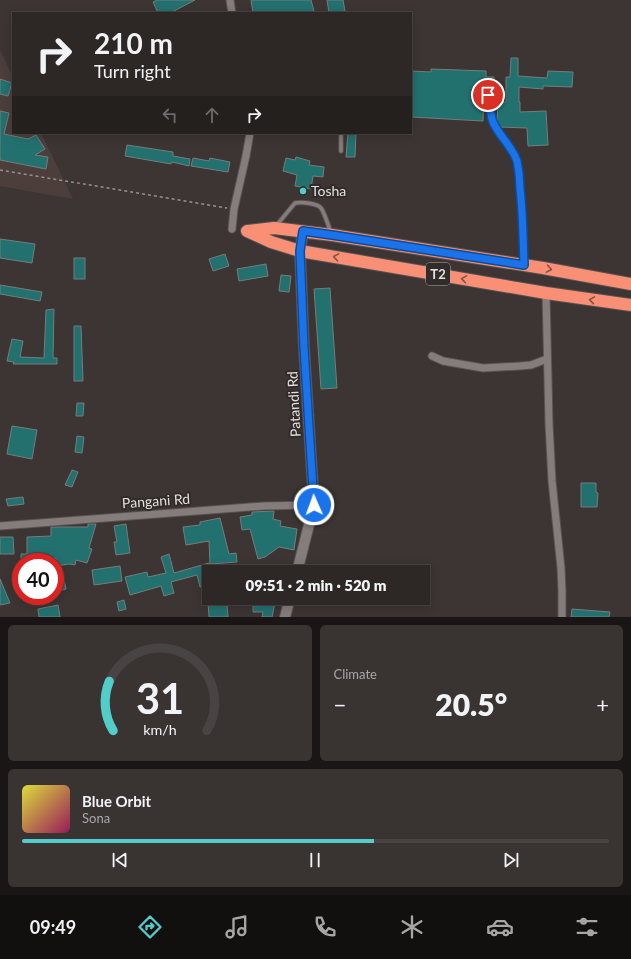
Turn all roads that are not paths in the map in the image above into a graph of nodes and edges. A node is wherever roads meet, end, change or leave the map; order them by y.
1 (230, 0) edge
2 (232, 12) edge
3 (488, 95) dead end
4 (250, 134) edge
5 (341, 134) edge
6 (341, 151) dead end
7 (274, 228) junction
8 (232, 229) dead end
9 (303, 231) junction
10 (332, 235) junction
11 (300, 251) junction
12 (524, 265) junction
13 (631, 284) edge
14 (546, 293) junction
15 (631, 305) edge
16 (432, 356) dead end
17 (548, 359) junction
18 (314, 505) junction
19 (0, 526) edge
20 (299, 565) edge
21 (288, 605) edge
22 (285, 617) edge
23 (562, 617) edge

1 - 2 street
3 - 12 lane
4 - 8 street
5 - 6 lane
7 - 9 highway, T2
7 - 10 lane
7 - 11 highway, T2
9 - 10 highway, T2
9 - 11 street, Patandi Rd
10 - 12 highway, T2
14 -> 11 highway, T2
11 - 18 street, Patandi Rd
12 -> 13 highway, T2
15 -> 14 highway, T2
14 - 17 street
16 - 17 street
17 - 23 street
18 - 19 street, Pangani Rd
18 - 20 street, Patandi Rd
21 - 22 street

